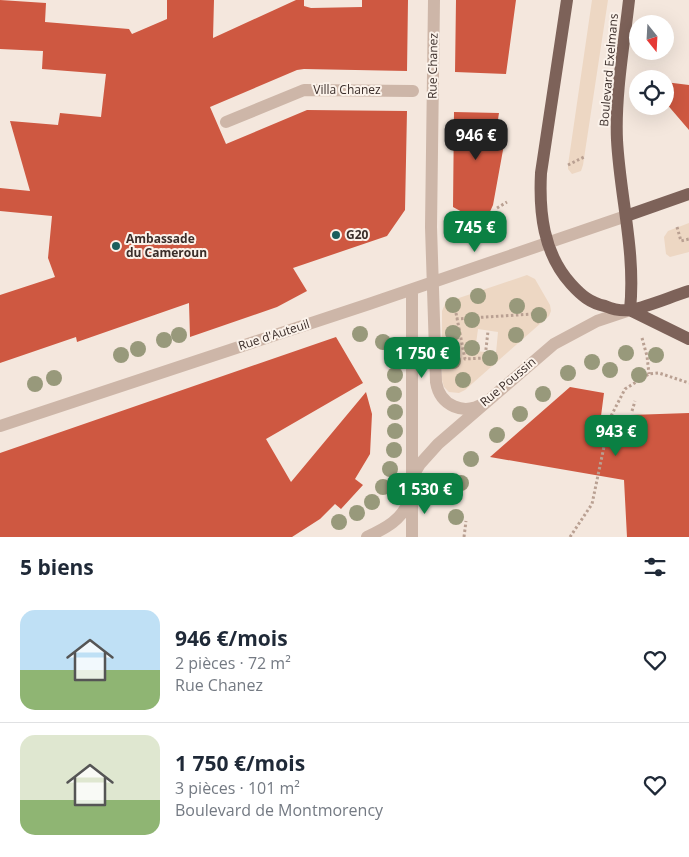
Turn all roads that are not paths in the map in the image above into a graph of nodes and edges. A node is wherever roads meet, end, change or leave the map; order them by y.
1 (434, 0) edge
2 (567, 0) edge
3 (629, 0) edge
4 (413, 91) dead end
5 (226, 122) dead end
6 (689, 194) edge
7 (626, 216) junction
8 (548, 243) junction
9 (434, 282) junction
10 (412, 290) junction
11 (689, 291) edge
12 (630, 310) junction
13 (689, 339) edge
14 (484, 403) junction
15 (0, 426) edge
16 (412, 490) junction
17 (367, 537) edge
18 (412, 537) edge

1 - 9 street, Rue Chanez
2 - 8 main road
3 - 7 main road, Boulevard Exelmans
4 - 5 street, Villa Chanez
6 - 7 main road
7 - 8 street, Rue d'Auteuil
7 - 12 main road, Boulevard Exelmans
8 - 9 street, Rue d'Auteuil
8 - 12 main road
9 - 10 street, Rue d'Auteuil
9 - 14 street, Rue Chanez
10 - 15 street, Rue d'Auteuil
10 - 16 street
11 - 12 main road
12 - 13 main road
12 - 14 street, Rue Poussin
14 - 16 street, Rue Poussin
16 - 17 street, Rue Poussin
16 - 18 street

